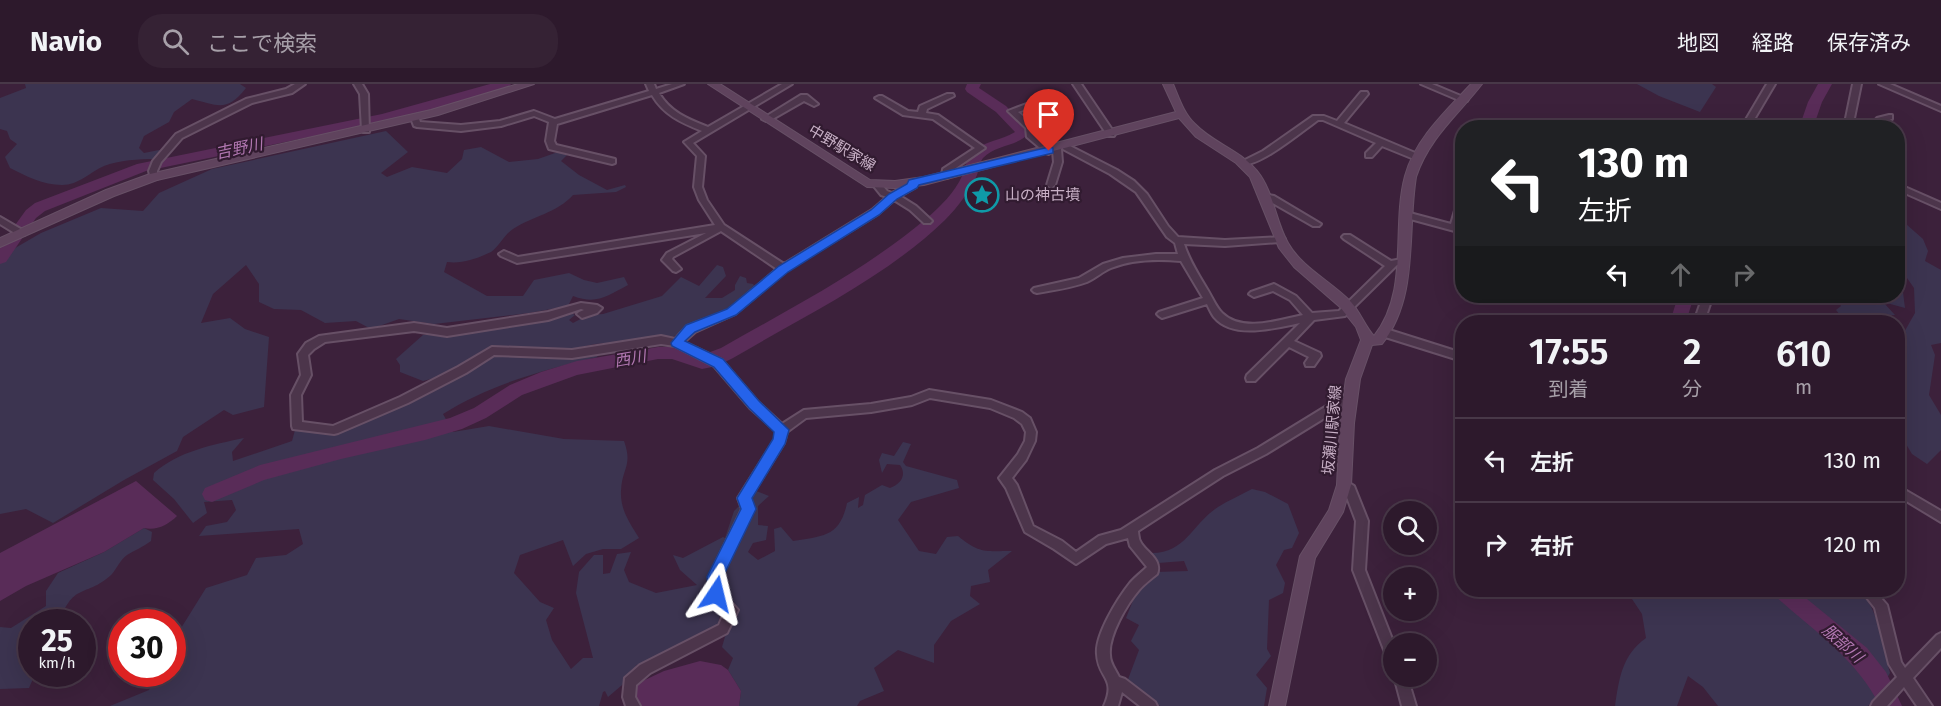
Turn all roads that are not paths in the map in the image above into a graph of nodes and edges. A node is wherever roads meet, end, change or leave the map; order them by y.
1 (358, 84) edge
2 (529, 84) edge
3 (680, 84) edge
4 (713, 84) edge
5 (788, 84) edge
6 (1077, 84) edge
7 (1168, 84) edge
8 (1425, 84) edge
9 (1477, 84) edge
10 (1771, 84) edge
11 (1857, 84) edge
12 (1883, 84) edge
13 (295, 85) edge
14 (652, 88) edge
15 (1364, 94) dead end
16 (950, 96) dead end
17 (879, 98) dead end
18 (1464, 99) junction
19 (814, 104) dead end
20 (1032, 104) dead end
21 (749, 108) junction
22 (1941, 109) edge
23 (922, 114) junction
24 (1182, 114) junction
25 (1889, 117) dead end
26 (415, 118) junction
27 (766, 119) junction
28 (1750, 120) edge
29 (1850, 120) edge
30 (1880, 120) edge
31 (553, 122) junction
32 (1051, 122) dead end
33 (366, 124) junction
34 (1339, 124) junction
35 (1030, 127) junction
36 (708, 130) junction
37 (1111, 134) junction
38 (1380, 142) junction
39 (1058, 149) junction
40 (1369, 155) dead end
41 (1417, 157) junction
42 (612, 160) dead end
43 (1243, 163) junction
44 (946, 175) junction
45 (154, 177) junction
46 (913, 183) junction
47 (877, 185) junction
48 (1051, 185) dead end
49 (1905, 190) edge
50 (893, 196) junction
51 (1264, 197) junction
52 (1941, 206) edge
53 (1406, 215) junction
54 (0, 220) edge
55 (927, 221) dead end
56 (1316, 224) dead end
57 (721, 227) junction
58 (1455, 228) edge
59 (21, 233) junction
60 (1347, 237) dead end
61 (1280, 239) junction
62 (1179, 242) junction
63 (0, 243) edge
64 (504, 254) dead end
65 (1184, 258) junction
66 (1396, 264) junction
67 (676, 269) dead end
68 (783, 269) junction
69 (1037, 290) dead end
70 (1254, 294) dead end
71 (1209, 300) junction
72 (1348, 307) junction
73 (582, 314) dead end
74 (1162, 314) dead end
75 (1310, 317) junction
76 (1386, 333) junction
77 (1367, 340) junction
78 (1288, 342) junction
79 (677, 343) junction
80 (1455, 355) edge
81 (1310, 363) dead end
82 (1251, 378) dead end
83 (1350, 402) junction
84 (782, 430) junction
85 (1344, 485) junction
86 (1905, 495) edge
87 (1941, 517) edge
88 (1132, 528) junction
89 (1874, 597) edge
90 (1384, 633) edge
91 (1941, 639) edge
92 (1900, 682) junction
93 (1116, 683) junction
94 (1403, 687) edge
95 (633, 706) edge
96 (1111, 706) edge
97 (1150, 706) edge
98 (1277, 706) edge
99 (1409, 706) edge
100 (1878, 706) edge
101 (1924, 706) edge

1 - 33 street
2 - 26 main road
3 - 14 street
4 - 21 main road, 中野駅家線
5 - 21 street
6 - 37 street
7 - 24 main road
8 - 18 street
9 - 18 main road
10 - 28 street
11 - 29 street
12 - 22 street
13 - 45 street
14 - 31 street
14 - 36 street
15 - 34 street
16 - 23 street
17 - 23 street
18 - 41 main road
19 - 27 street
20 - 35 street
21 - 27 main road, 中野駅家線
21 - 36 street
23 - 44 street
24 - 37 main road, 中野駅家線
24 - 43 main road
25 - 30 street
26 - 31 street
26 - 33 main road
27 - 47 main road, 中野駅家線
31 - 42 street
32 - 35 street
33 - 45 main road
34 - 38 street
34 - 43 street
35 - 39 street
36 - 57 street
37 - 39 main road, 中野駅家線
38 - 40 street
38 - 41 street
39 - 44 main road, 中野駅家線
39 - 48 street
39 - 62 street
41 - 53 main road
43 - 51 main road
44 - 46 main road, 中野駅家線
45 - 59 main road
46 - 47 main road, 中野駅家線
46 - 50 street
47 - 50 street
49 - 52 street
50 - 55 street
50 - 68 street
51 - 56 street
51 - 61 main road
53 - 58 street
53 - 66 main road
54 - 59 street
57 - 64 street
57 - 67 street
57 - 68 street
59 - 63 main road
60 - 66 street
61 - 62 street
61 - 72 main road
62 - 65 street
65 - 69 street
65 - 71 street
66 - 72 street
66 - 76 main road
68 - 79 street
70 - 75 street
71 - 74 street
71 - 75 street
72 - 75 street
72 - 77 main road
73 - 79 street
75 - 78 street
76 - 77 main road
76 - 80 street
77 - 83 main road, 坂瀬川駅家線
78 - 81 street
78 - 82 street
79 - 84 street
83 - 85 main road, 坂瀬川駅家線
83 - 88 street
84 - 88 street
84 - 95 street
85 - 90 street
85 - 98 main road, 坂瀬川駅家線
86 - 87 street
88 - 93 street
89 - 92 street
91 - 92 street
92 - 100 street
92 - 101 street
93 - 96 street
93 - 97 street
94 - 99 street

